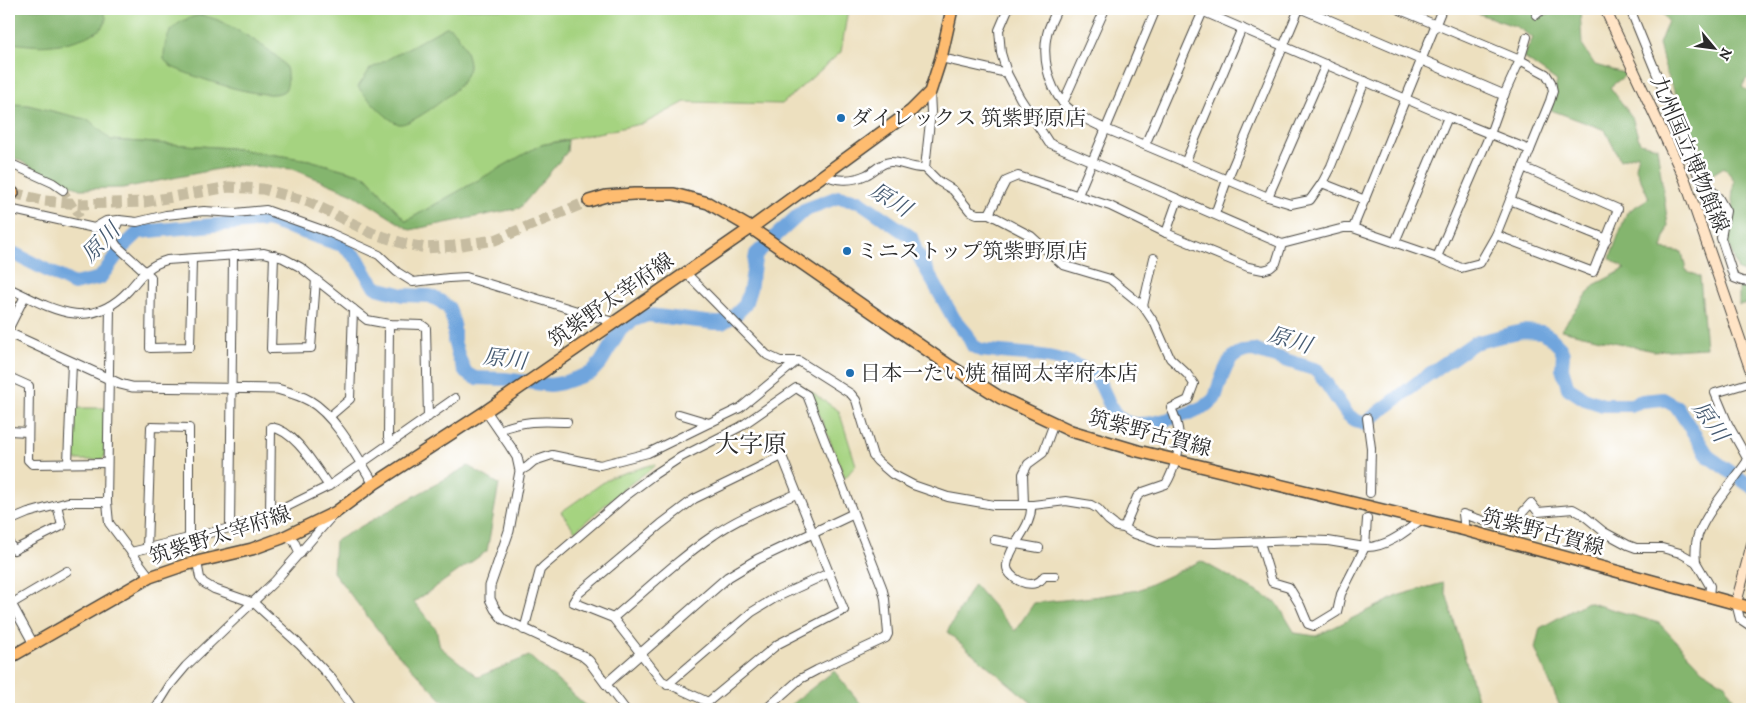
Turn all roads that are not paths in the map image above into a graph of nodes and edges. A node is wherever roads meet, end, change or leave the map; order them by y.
1 (952, 9) edge
2 (1008, 9) edge
3 (1057, 9) edge
4 (1105, 9) edge
5 (1156, 9) edge
6 (1301, 9) edge
7 (1398, 9) edge
8 (1442, 9) edge
9 (1548, 9) edge
10 (1605, 9) edge
11 (1630, 9) edge
12 (1200, 10) edge
13 (1536, 15) dead end
14 (1436, 25) junction
15 (1242, 28) junction
16 (1527, 37) dead end
17 (1283, 46) junction
18 (941, 58) junction
19 (1422, 60) junction
20 (1520, 60) junction
21 (1326, 64) junction
22 (1008, 73) junction
23 (1365, 81) junction
24 (930, 92) junction
25 (1504, 95) junction
26 (1406, 98) junction
27 (1064, 103) junction
28 (1448, 117) junction
29 (1106, 129) junction
30 (1490, 134) junction
31 (1145, 145) junction
32 (1530, 150) junction
33 (1092, 162) junction
34 (9, 163) edge
35 (1185, 163) junction
36 (1523, 167) junction
37 (925, 168) junction
38 (825, 174) junction
39 (1226, 180) junction
40 (1322, 183) junction
41 (62, 190) tunnel mouth
42 (1078, 195) junction
43 (1268, 197) junction
44 (1178, 199) junction
45 (1365, 200) junction
46 (1510, 200) junction
47 (589, 201) tunnel mouth
48 (9, 209) edge
49 (989, 214) junction
50 (1214, 214) junction
51 (119, 220) junction
52 (1353, 228) junction
53 (755, 231) junction
54 (1166, 234) junction
55 (1496, 235) junction
56 (1607, 239) junction
57 (1395, 242) junction
58 (1282, 244) junction
59 (233, 255) junction
60 (274, 255) junction
61 (1437, 257) junction
62 (1154, 258) dead end
63 (192, 259) junction
64 (146, 270) junction
65 (685, 272) junction
66 (316, 279) junction
67 (1752, 282) edge
68 (9, 288) edge
69 (25, 296) junction
70 (110, 306) junction
71 (1143, 306) junction
72 (353, 309) junction
73 (613, 322) junction
74 (389, 324) junction
75 (9, 328) edge
76 (9, 333) edge
77 (797, 362) junction
78 (72, 363) junction
79 (1752, 374) edge
80 (9, 377) edge
81 (108, 380) junction
82 (1752, 382) edge
83 (231, 388) junction
84 (455, 398) dead end
85 (486, 411) junction
86 (679, 414) dead end
87 (329, 417) junction
88 (428, 417) junction
89 (1366, 418) dead end
90 (568, 422) dead end
91 (709, 423) junction
92 (1054, 424) junction
93 (499, 430) junction
94 (9, 431) edge
95 (28, 432) junction
96 (775, 436) dead end
97 (390, 443) junction
98 (782, 456) junction
99 (1175, 460) junction
100 (108, 462) junction
101 (68, 463) junction
102 (361, 464) junction
103 (520, 471) junction
104 (374, 484) junction
105 (329, 486) junction
106 (1370, 493) tunnel mouth
107 (796, 494) junction
108 (107, 502) junction
109 (57, 505) junction
110 (1027, 505) junction
111 (336, 512) junction
112 (853, 514) junction
113 (270, 515) junction
114 (1367, 519) tunnel mouth
115 (1420, 520) junction
116 (9, 521) edge
117 (230, 528) junction
118 (1124, 528) junction
119 (1465, 530) junction
120 (813, 533) junction
121 (287, 536) junction
122 (189, 537) junction
123 (994, 540) dead end
124 (1260, 542) junction
125 (9, 543) edge
126 (1752, 544) edge
127 (1014, 545) junction
128 (1365, 547) junction
129 (147, 548) junction
130 (1039, 548) dead end
131 (131, 552) junction
132 (300, 554) junction
133 (197, 562) junction
134 (1696, 562) junction
135 (67, 571) dead end
136 (829, 573) junction
137 (1055, 576) dead end
138 (150, 577) junction
139 (1709, 596) junction
140 (10, 602) edge
141 (254, 603) junction
142 (1736, 603) junction
143 (1752, 608) edge
144 (613, 618) junction
145 (1752, 628) edge
146 (524, 630) junction
147 (33, 643) junction
148 (640, 654) junction
149 (9, 658) edge
150 (606, 684) junction
151 (667, 685) junction
152 (156, 709) edge
153 (353, 709) edge
154 (625, 709) edge
155 (766, 709) edge

1 - 18 main road, 筑紫野太宰府線
2 - 22 street
3 - 27 street
4 - 27 street
5 - 29 street
6 - 17 street
6 - 19 street
7 - 14 street
8 - 14 street
9 - 13 street
10 - 79 main road, 九州国立博物館線
11 - 67 street
12 - 15 street
12 - 31 street
14 - 19 street
14 - 20 street
15 - 17 street
15 - 35 street
16 - 20 street
17 - 21 street
17 - 39 street
18 - 22 street
18 - 24 main road, 筑紫野太宰府線
19 - 25 street
19 - 26 street
20 - 25 street
20 - 32 street
21 - 23 street
21 - 43 street
22 - 33 street
23 - 26 street
23 - 40 street
24 - 37 street
24 - 38 main road, 筑紫野太宰府線
25 - 30 street
26 - 28 street
26 - 45 street
27 - 29 street
28 - 30 street
28 - 57 street
29 - 31 street
29 - 33 street
30 - 32 street
30 - 61 street
31 - 35 street
32 - 36 street
33 - 42 street
33 - 44 street
34 - 41 street
35 - 39 street
36 - 46 street
36 - 56 street
37 - 38 street
37 - 49 street
38 - 53 main road, 筑紫野太宰府線
39 - 43 street
39 - 50 street
40 - 43 street
40 - 45 street
42 - 49 street
42 - 54 street
44 - 50 street
44 - 54 street
45 - 52 street
46 - 55 street
46 - 56 street
47 - 53 main road, 筑紫野古賀線
48 - 51 street
49 - 71 street
50 - 58 street
51 - 64 street
51 - 73 street
52 - 57 street
52 - 58 street
53 - 65 main road, 筑紫野太宰府線
53 - 92 main road, 筑紫野古賀線
54 - 58 street
55 - 56 street
55 - 61 street
57 - 61 street
59 - 60 street
59 - 63 street
59 - 83 street
60 - 66 street
60 - 66 street
62 - 71 street
63 - 64 street
63 - 64 street
64 - 70 street
65 - 73 main road, 筑紫野太宰府線
65 - 77 street
66 - 72 street
68 - 69 street
69 - 70 street
69 - 75 street
70 - 81 street
71 - 99 street
72 - 74 street
72 - 87 street
73 - 85 main road, 筑紫野太宰府線
74 - 88 street
74 - 97 street
76 - 78 street
77 - 91 street
77 - 110 street
78 - 81 street
78 - 101 street
80 - 95 street
81 - 83 street
81 - 100 street
82 - 134 street
83 - 87 street
83 - 117 street
84 - 88 street
85 - 93 street
85 - 104 main road, 筑紫野太宰府線
86 - 91 street
87 - 102 street
88 - 97 street
89 - 106 street
90 - 93 street
91 - 103 street
92 - 99 main road, 筑紫野古賀線
92 - 110 street
93 - 103 street
94 - 95 street
95 - 101 street
96 - 98 street
97 - 102 street
98 - 107 street
98 - 144 street
99 - 115 main road, 筑紫野古賀線
99 - 118 street
100 - 101 street
100 - 108 street
102 - 104 street
102 - 105 street
103 - 146 street
104 - 111 main road, 筑紫野太宰府線
105 - 113 street
105 - 113 street
107 - 120 street
107 - 144 street
108 - 109 street
108 - 131 street
109 - 116 street
109 - 125 street
110 - 118 street
110 - 127 street
111 - 121 main road, 筑紫野太宰府線
111 - 132 street
112 - 120 street
112 - 146 street
112 - 155 street
113 - 117 street
114 - 128 street
115 - 119 main road, 筑紫野古賀線
115 - 128 street
117 - 122 street
118 - 124 street
119 - 134 street
119 - 139 main road, 筑紫野古賀線
120 - 136 street
120 - 148 street
121 - 132 street
121 - 133 main road, 筑紫野太宰府線
122 - 129 street
122 - 129 street
123 - 127 street
124 - 128 street
124 - 128 street
126 - 142 main road
127 - 130 street
127 - 137 street
129 - 131 street
131 - 138 street
132 - 141 street
133 - 138 main road, 筑紫野太宰府線
133 - 141 street
134 - 139 street
135 - 140 street
136 - 151 street
136 - 151 street
138 - 147 main road, 筑紫野太宰府線
139 - 142 main road, 筑紫野古賀線
140 - 147 street
141 - 152 street
141 - 153 street
142 - 143 main road, 筑紫野古賀線
142 - 145 street
144 - 148 street
146 - 150 street
147 - 149 main road, 筑紫野太宰府線
148 - 150 street
148 - 151 street
150 - 154 street

